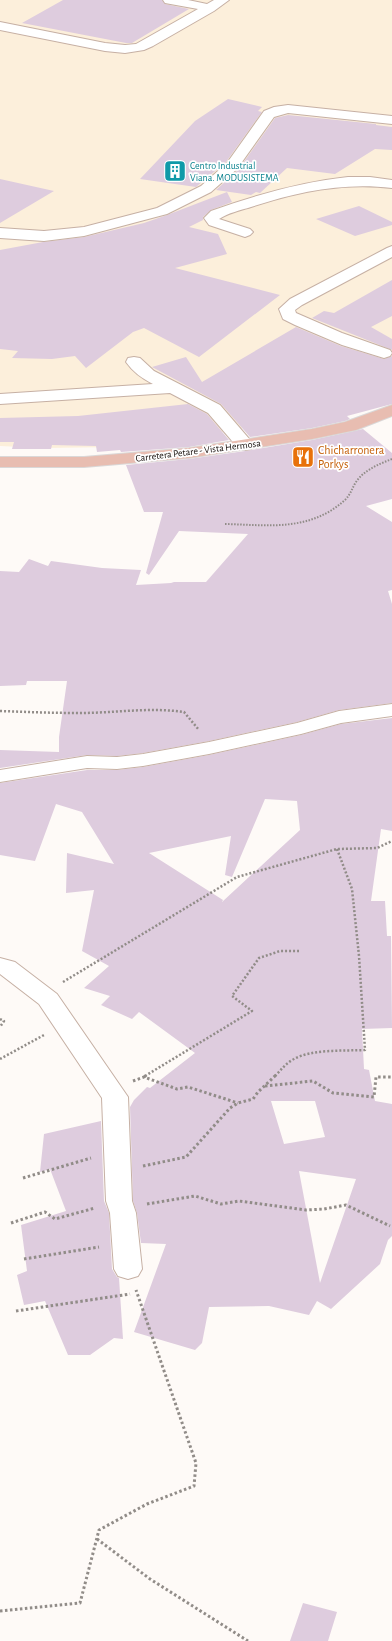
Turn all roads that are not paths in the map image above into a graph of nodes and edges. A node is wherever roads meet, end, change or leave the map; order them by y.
1 (169, 0) edge
2 (223, 0) edge
3 (210, 8) junction
4 (0, 26) edge
5 (392, 120) edge
6 (392, 184) edge
7 (0, 232) edge
8 (245, 232) dead end
9 (392, 251) edge
10 (384, 353) dead end
11 (134, 362) dead end
12 (173, 388) junction
13 (0, 399) edge
14 (392, 410) edge
15 (245, 445) junction
16 (0, 462) edge
17 (392, 710) edge
18 (0, 776) edge
19 (0, 966) edge
20 (128, 1269) road end

1 - 3 street
2 - 3 street
3 - 4 street
5 - 7 street
6 - 8 street
9 - 10 street
11 - 12 street
12 - 13 street
12 - 15 street
14 - 15 main road, Carretera Petare - Vista Hermosa
15 - 16 main road, Carretera Petare - Vista Hermosa
17 - 18 street
19 - 20 street

